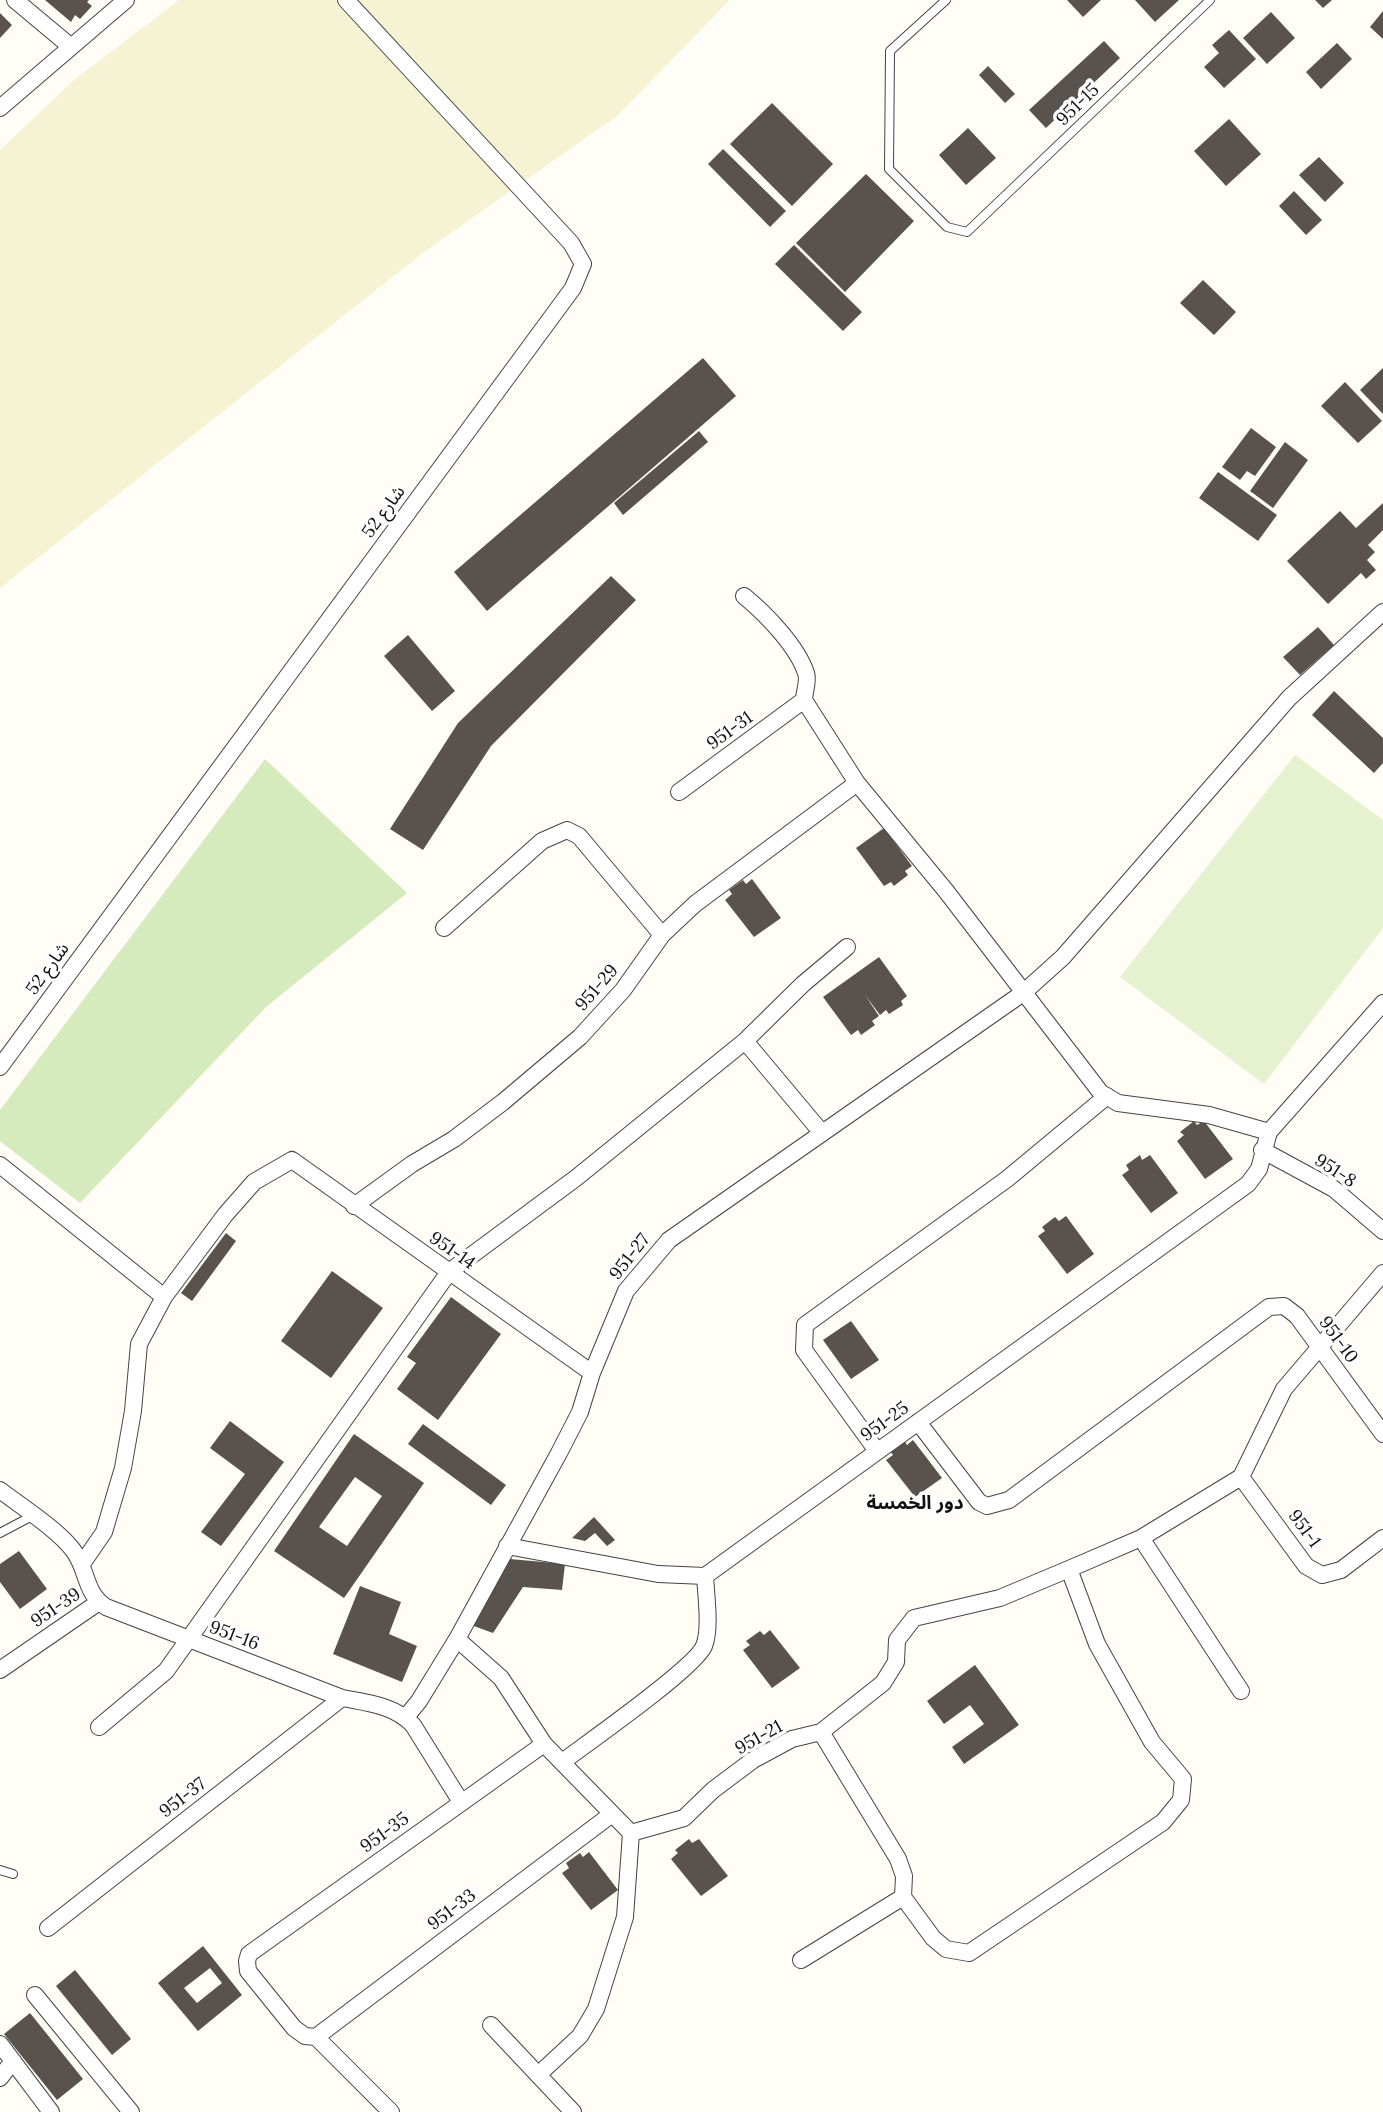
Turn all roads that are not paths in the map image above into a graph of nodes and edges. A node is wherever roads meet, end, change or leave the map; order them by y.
1 (15, 0) edge
2 (126, 0) edge
3 (346, 0) edge
4 (946, 0) edge
5 (1210, 0) edge
6 (70, 46) junction
7 (0, 108) edge
8 (744, 596) dead end
9 (1383, 612) edge
10 (804, 700) junction
11 (857, 783) junction
12 (679, 792) dead end
13 (444, 928) dead end
14 (662, 935) junction
15 (848, 947) dead end
16 (1023, 993) junction
17 (1383, 1003) edge
18 (745, 1041) junction
19 (0, 1067) edge
20 (1107, 1096) junction
21 (822, 1132) junction
22 (1269, 1132) junction
23 (1262, 1150) junction
24 (0, 1166) edge
25 (354, 1206) junction
26 (1383, 1231) edge
27 (449, 1272) junction
28 (1383, 1273) edge
29 (163, 1297) junction
30 (1320, 1347) junction
31 (592, 1373) junction
32 (918, 1422) junction
33 (1383, 1434) edge
34 (877, 1451) junction
35 (1241, 1477) junction
36 (0, 1490) edge
37 (32, 1516) junction
38 (0, 1534) edge
39 (1141, 1538) junction
40 (1383, 1538) edge
41 (507, 1546) junction
42 (82, 1564) junction
43 (1069, 1569) junction
44 (705, 1576) junction
45 (99, 1602) junction
46 (189, 1639) junction
47 (457, 1639) junction
48 (0, 1670) edge
49 (1241, 1691) dead end
50 (342, 1698) junction
51 (405, 1717) junction
52 (99, 1727) dead end
53 (821, 1732) junction
54 (544, 1744) junction
55 (562, 1762) junction
56 (461, 1802) junction
57 (612, 1814) junction
58 (631, 1833) junction
59 (0, 1870) edge
60 (13, 1874) dead end
61 (903, 1897) junction
62 (48, 1928) dead end
63 (801, 1960) dead end
64 (35, 1995) dead end
65 (491, 2025) dead end
66 (316, 2037) junction
67 (0, 2044) edge
68 (13, 2061) junction
69 (538, 2075) junction
70 (0, 2078) edge
71 (51, 2112) edge
72 (131, 2112) edge
73 (391, 2112) edge
74 (573, 2112) edge

1 - 6 street
2 - 6 street
3 - 19 street, شارع 52
4 - 5 lane, 951-15
6 - 7 street
8 - 10 street
9 - 16 street, 951-27
10 - 11 street
10 - 12 street, 951-31
11 - 14 street, 951-29
11 - 16 street
13 - 14 street
14 - 25 street, 951-29
15 - 18 street
16 - 20 street
16 - 21 street, 951-27
17 - 22 street
18 - 21 street
18 - 27 street
20 - 22 street
20 - 34 street
21 - 31 street, 951-27
22 - 23 street, 951-25
23 - 26 street, 951-8
23 - 32 street, 951-25
24 - 29 street
25 - 27 street, 951-14
25 - 29 street, 951-14
27 - 31 street, 951-14
27 - 46 street
28 - 30 street
29 - 42 street
30 - 32 street, 951-10
30 - 33 street, 951-10
30 - 35 street
31 - 41 street, 951-27
32 - 34 street, 951-25
34 - 44 street, 951-25
35 - 39 street
35 - 40 street, 951-1
36 - 37 street
37 - 38 lane
37 - 42 street
39 - 43 street
39 - 49 street
41 - 44 street
41 - 47 street, 951-27
42 - 45 street
43 - 53 street, 951-21
43 - 61 street
44 - 55 street
45 - 46 street, 951-16
45 - 48 street, 951-39
46 - 50 street, 951-16
46 - 52 street
47 - 51 street, 951-27
47 - 54 street
50 - 51 street, 951-16
50 - 62 street, 951-37
51 - 56 street
53 - 58 street, 951-21
53 - 61 street
54 - 55 street
54 - 56 street, 951-35
55 - 57 street
56 - 66 street, 951-35
57 - 58 street
57 - 66 street, 951-33
58 - 69 street
59 - 60 lane
61 - 63 street
64 - 72 street
65 - 69 street
66 - 73 street
67 - 68 street
68 - 70 street
68 - 71 street
69 - 74 street

